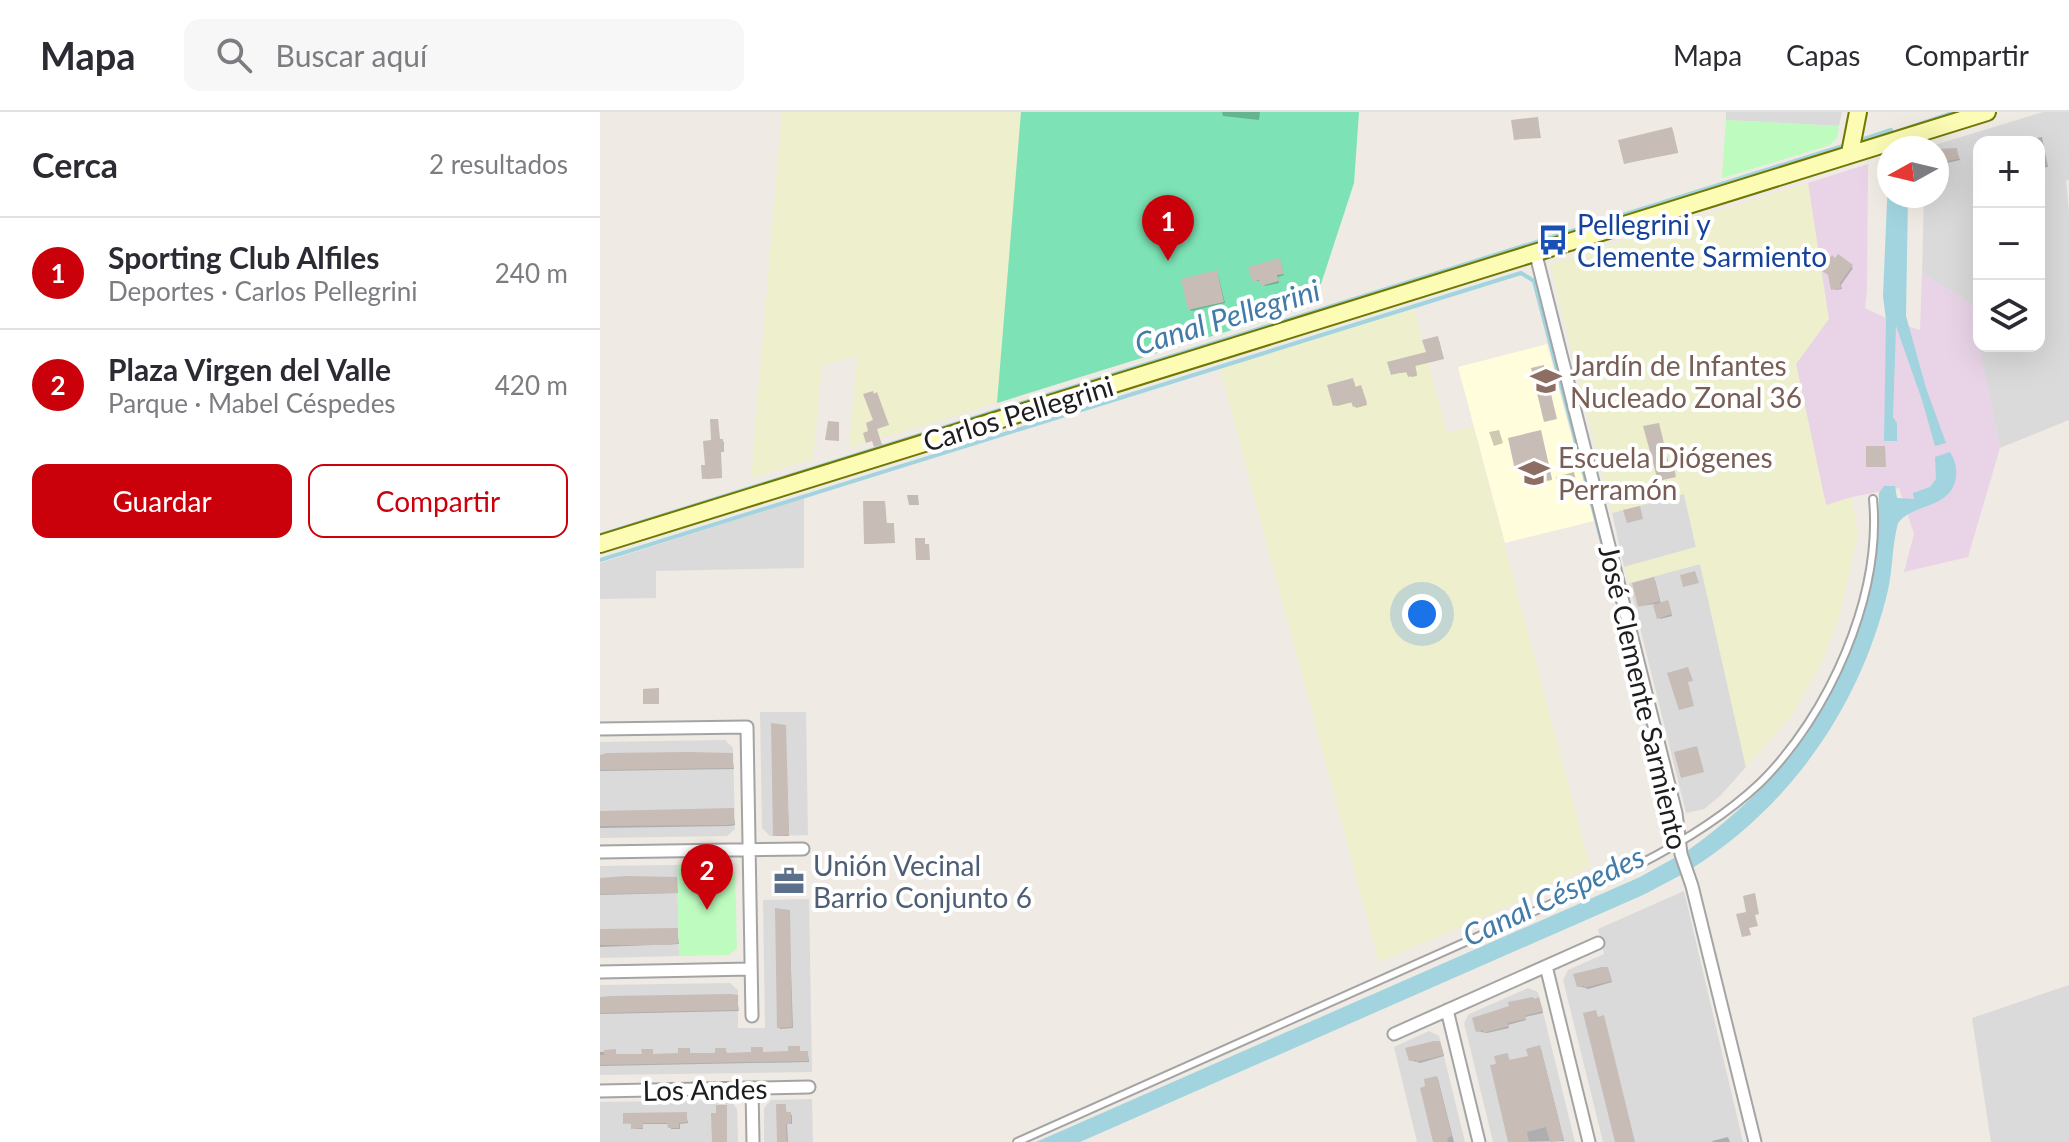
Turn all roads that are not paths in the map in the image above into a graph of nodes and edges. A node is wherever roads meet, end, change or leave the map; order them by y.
1 (1858, 112) edge
2 (1987, 112) edge
3 (1850, 153) junction
4 (1535, 251) junction
5 (1873, 499) dead end
6 (600, 544) edge
7 (600, 729) edge
8 (1680, 848) junction
9 (803, 849) dead end
10 (749, 850) junction
11 (600, 852) edge
12 (1598, 943) dead end
13 (1546, 966) junction
14 (751, 969) junction
15 (600, 972) edge
16 (1447, 1010) junction
17 (752, 1016) dead end
18 (1394, 1034) dead end
19 (809, 1087) dead end
20 (752, 1088) junction
21 (600, 1091) edge
22 (753, 1142) edge
23 (1017, 1142) edge
24 (1479, 1142) edge
25 (1589, 1142) edge
26 (1755, 1142) edge

1 - 3 main road
2 - 3 main road, Carlos Pellegrini
3 - 4 main road, Carlos Pellegrini
4 - 6 main road, Carlos Pellegrini
4 - 8 street, José Clemente Sarmiento
5 - 8 lane
7 - 10 street
8 - 23 lane
8 - 26 street, José Clemente Sarmiento
9 - 10 street
10 - 11 street
10 - 14 street
12 - 13 street
13 - 16 street
13 - 25 street
14 - 15 street
14 - 17 street
16 - 18 street
16 - 24 street
19 - 20 street, Los Andes
20 - 21 street, Los Andes
20 - 22 street

